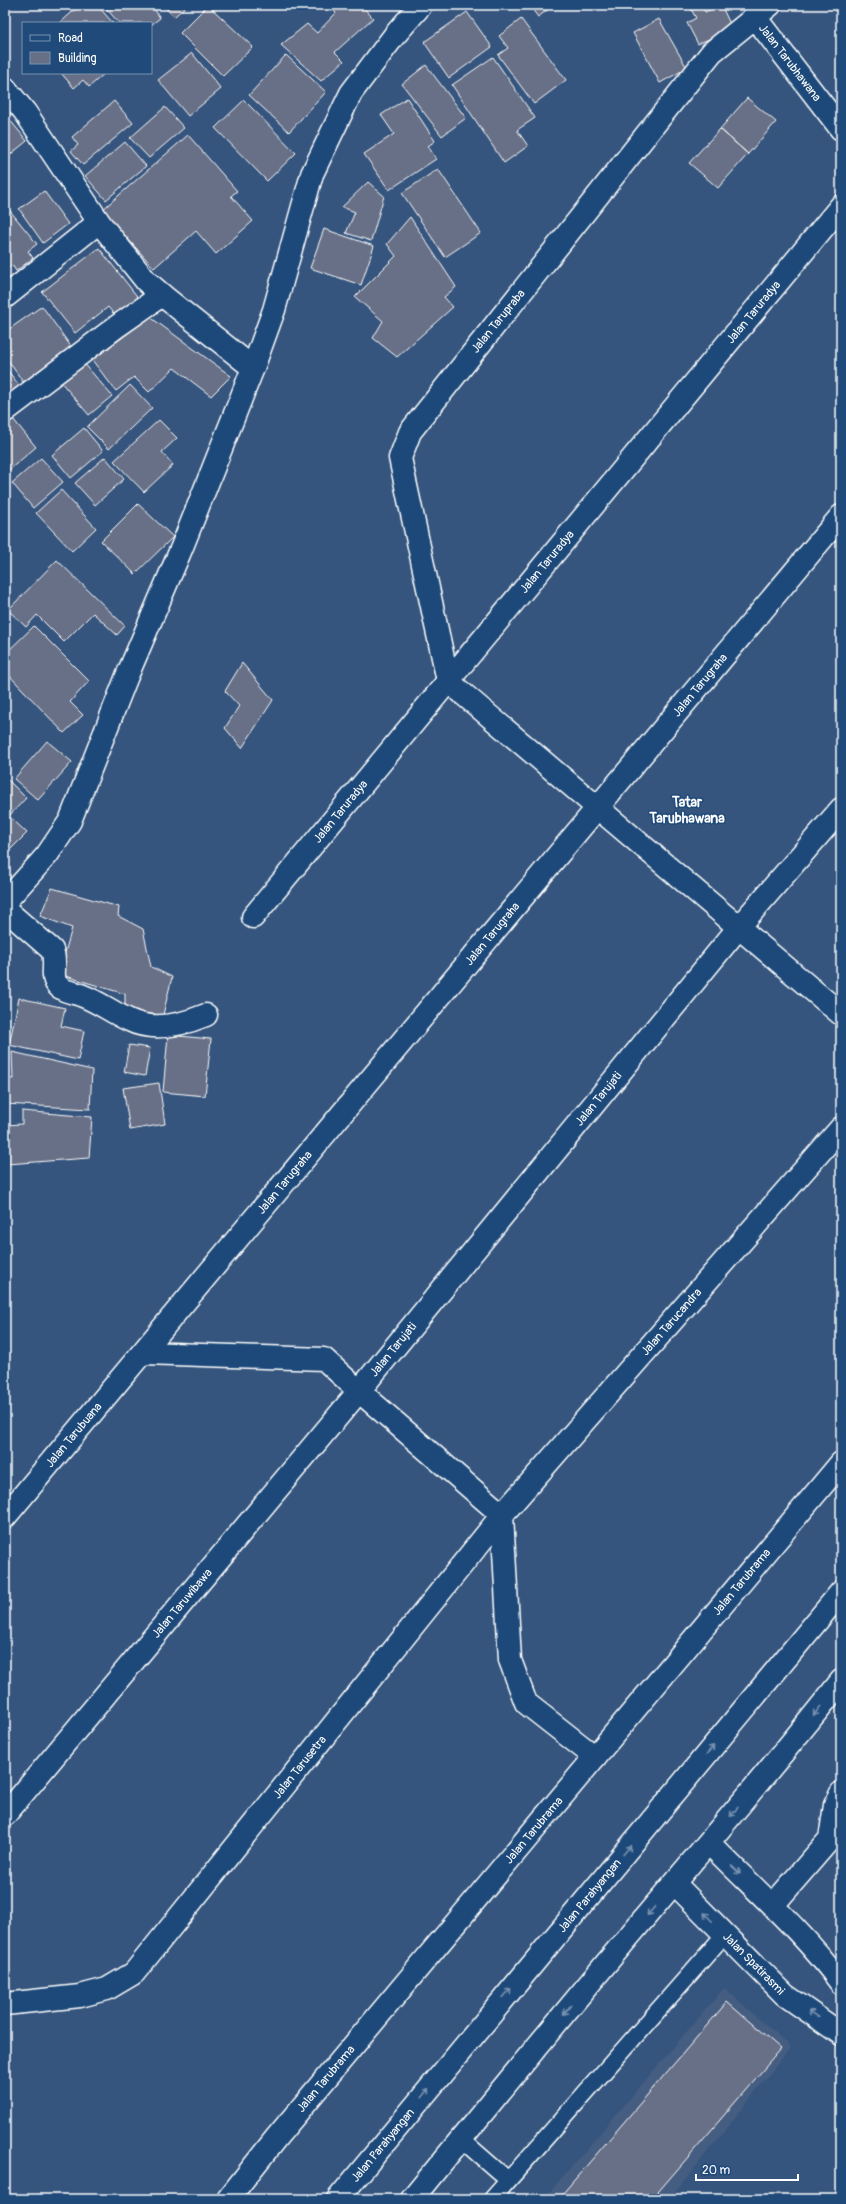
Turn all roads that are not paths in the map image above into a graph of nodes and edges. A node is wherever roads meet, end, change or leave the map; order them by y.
1 (421, 5) edge
2 (762, 11) edge
3 (5, 88) edge
4 (841, 129) edge
5 (841, 206) edge
6 (99, 222) junction
7 (162, 295) junction
8 (5, 297) edge
9 (253, 368) junction
10 (5, 411) edge
11 (841, 516) edge
12 (448, 681) junction
13 (597, 807) junction
14 (841, 809) edge
15 (5, 902) edge
16 (5, 909) edge
17 (253, 917) dead end
18 (739, 927) junction
19 (841, 1014) edge
20 (206, 1015) dead end
21 (841, 1128) edge
22 (144, 1353) junction
23 (358, 1392) junction
24 (841, 1462) edge
25 (502, 1515) junction
26 (5, 1517) edge
27 (841, 1592) edge
28 (841, 1680) edge
29 (595, 1757) junction
30 (841, 1793) edge
31 (5, 1815) edge
32 (709, 1843) junction
33 (675, 1884) junction
34 (773, 1905) junction
35 (725, 1934) junction
36 (841, 1983) edge
37 (5, 2004) edge
38 (841, 2034) edge
39 (461, 2139) junction
40 (508, 2180) junction
41 (228, 2199) edge
42 (338, 2199) edge
43 (412, 2199) edge
44 (492, 2199) edge

1 - 9 street
2 - 4 street, Jalan Tarubhawana
2 - 12 street, Jalan Tarupraba
3 - 6 street
5 - 12 street, Jalan Taruradya
6 - 7 street
6 - 8 street
7 - 9 street
7 - 10 street
9 - 15 street
11 - 13 street, Jalan Tarugraha
12 - 13 street
12 - 17 street, Jalan Taruradya
13 - 18 street
13 - 22 street, Jalan Tarugraha
14 - 18 street, Jalan Tarujati
16 - 20 street
18 - 19 street
18 - 23 street, Jalan Tarujati
21 - 25 street, Jalan Tarucandra
22 - 23 street
22 - 26 street, Jalan Tarubuana
23 - 25 street
23 - 31 street, Jalan Taruwibawa
24 - 29 street, Jalan Tarubrama
25 - 29 street
25 - 37 street, Jalan Tarusetra
42 -> 27 street, Jalan Parahyangan
28 -> 32 street
29 - 41 street, Jalan Tarubrama
30 - 34 street
32 - 33 street
32 -> 34 street
35 -> 33 street, Jalan Spatirasmi
33 -> 39 street
34 - 36 street
38 -> 35 street, Jalan Spatirasmi
35 - 40 lane
39 - 40 lane
39 - 43 street
40 - 44 lane

